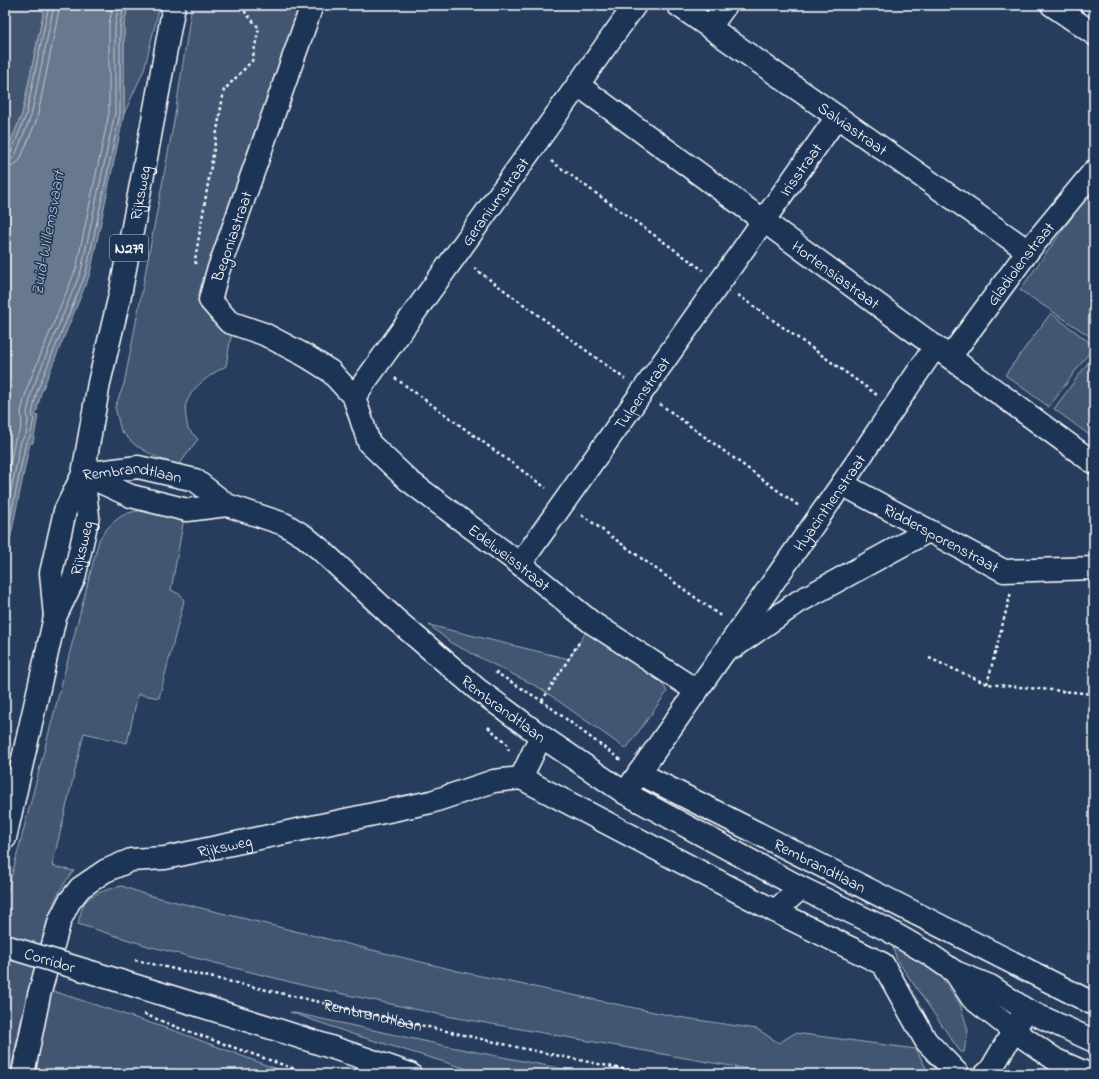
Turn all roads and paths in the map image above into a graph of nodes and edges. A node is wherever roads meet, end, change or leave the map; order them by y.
1 (174, 5) edge
2 (247, 5) edge
3 (312, 5) edge
4 (635, 5) edge
5 (678, 5) edge
6 (726, 5) edge
7 (1052, 5) edge
8 (710, 27) junction
9 (1094, 34) edge
10 (578, 85) junction
11 (837, 117) junction
12 (1094, 171) edge
13 (764, 221) junction
14 (1028, 251) junction
15 (197, 266) dead end
16 (942, 352) junction
17 (354, 397) junction
18 (1094, 463) edge
19 (83, 474) junction
20 (842, 484) junction
21 (227, 505) junction
22 (928, 531) junction
23 (520, 564) junction
24 (1094, 568) edge
25 (1016, 570) junction
26 (591, 622) junction
27 (720, 657) junction
28 (929, 658) dead end
29 (987, 684) junction
30 (697, 691) junction
31 (1094, 694) edge
32 (542, 701) dead end
33 (555, 712) dead end
34 (541, 736) junction
35 (639, 773) junction
36 (521, 778) junction
37 (625, 793) junction
38 (5, 838) edge
39 (801, 888) junction
40 (775, 911) junction
41 (5, 946) edge
42 (130, 959) dead end
43 (955, 972) junction
44 (1094, 1004) edge
45 (1026, 1010) junction
46 (142, 1013) dead end
47 (1014, 1032) junction
48 (1094, 1041) edge
49 (359, 1056) junction
50 (23, 1074) edge
51 (310, 1074) edge
52 (386, 1074) edge
53 (410, 1074) edge
54 (647, 1074) edge
55 (958, 1074) edge
56 (986, 1074) edge
57 (1088, 1074) edge

1 - 19 street, Rijksweg / N279
2 - 15 path
3 - 17 street, Begoniastraat
4 - 10 street, Geraniumstraat
5 - 8 street, Salviastraat
6 - 8 street
7 - 9 street
8 - 11 street, Salviastraat
10 - 13 street, Hortensiastraat
10 - 17 street, Geraniumstraat
11 - 13 street, Irisstraat
11 - 14 street, Salviastraat
12 - 14 street, Gladiolenstraat
13 - 16 street, Hortensiastraat
13 - 23 street, Tulpenstraat
14 - 16 street, Gladiolenstraat
16 - 18 street, Hortensiastraat
16 - 20 street, Hyacinthenstraat
17 - 23 street, Edelweisstraat
19 - 21 street, Rembrandtlaan
19 - 21 street, Rembrandtlaan
19 - 38 street, Rijksweg / N279
20 - 22 street, Riddersporenstraat
20 - 27 street, Hyacinthenstraat
21 - 34 street, Rembrandtlaan
22 - 25 street, Riddersporenstraat
22 - 27 street, Hyacinthenstraat
23 - 26 street, Edelweisstraat
24 - 25 street, Riddersporenstraat
25 - 29 path
26 - 30 street, Edelweisstraat
26 - 32 path
27 - 30 street, Hyacinthenstraat
28 - 29 path
29 - 31 path
30 - 35 street, Hyacinthenstraat
33 - 35 path, Rembrandtlaan
34 - 36 street
34 - 37 street, Rembrandtlaan
35 - 37 street, Hyacinthenstraat
35 - 44 street, Rembrandtlaan
36 - 40 street
36 - 50 street, Rijksweg
37 - 39 street, Rembrandtlaan
39 - 40 street, Rembrandtlaan
39 - 43 street, Rembrandtlaan
40 - 55 street
41 - 49 street, Corridor, bridge
42 - 54 path, Rembrandtlaan
43 - 45 street, Rembrandtlaan
43 - 47 street, Rembrandtlaan
45 - 47 street
45 - 48 street, Rembrandtlaan
46 - 51 path
47 - 56 street
47 - 57 street, Rembrandtlaan
49 - 52 street
49 - 53 street

